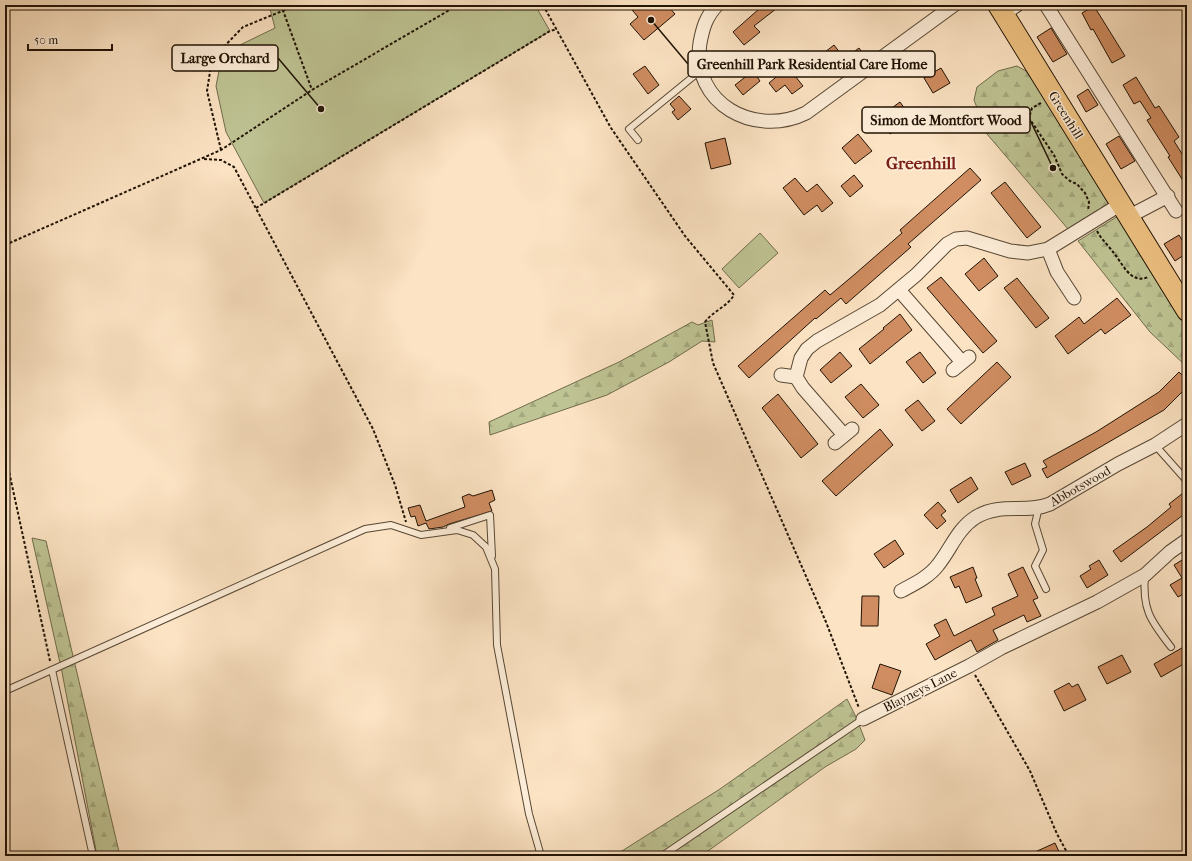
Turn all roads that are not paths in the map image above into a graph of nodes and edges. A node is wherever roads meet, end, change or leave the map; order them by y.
1 (717, 5) edge
2 (954, 5) edge
3 (1046, 5) edge
4 (1006, 8) edge
5 (700, 71) junction
6 (638, 140) dead end
7 (1168, 196) junction
8 (1124, 210) junction
9 (1176, 211) dead end
10 (1048, 249) junction
11 (900, 290) junction
12 (1074, 298) dead end
13 (1187, 310) edge
14 (961, 363) dead end
15 (781, 375) dead end
16 (796, 377) junction
17 (1187, 424) edge
18 (844, 436) dead end
19 (1155, 445) junction
20 (1187, 481) edge
21 (1039, 508) junction
22 (434, 534) junction
23 (1187, 540) edge
24 (492, 562) junction
25 (1145, 575) junction
26 (1046, 589) dead end
27 (901, 591) dead end
28 (1171, 647) dead end
29 (52, 670) junction
30 (5, 691) edge
31 (863, 719) joint
32 (93, 856) edge
33 (541, 856) edge
34 (662, 856) edge

1 - 5 street
2 - 5 street
3 - 7 street
4 - 8 main road, Greenhill
5 - 6 lane
7 - 8 street
7 - 9 street
8 - 10 street
8 - 13 main road, Greenhill
10 - 11 street
10 - 12 street
11 - 14 street
11 - 16 street
15 - 16 street
16 - 18 street
17 - 19 street, Abbotswood
19 - 20 lane
19 - 21 street, Abbotswood
21 - 26 lane
21 - 27 street, Abbotswood
22 - 24 lane
22 - 24 lane
22 - 29 lane
23 - 25 street, Blayneys Lane
24 - 33 lane
25 - 28 lane
25 - 31 street, Blayneys Lane
29 - 30 lane
29 - 32 lane
31 - 34 lane, Blayneys Lane

